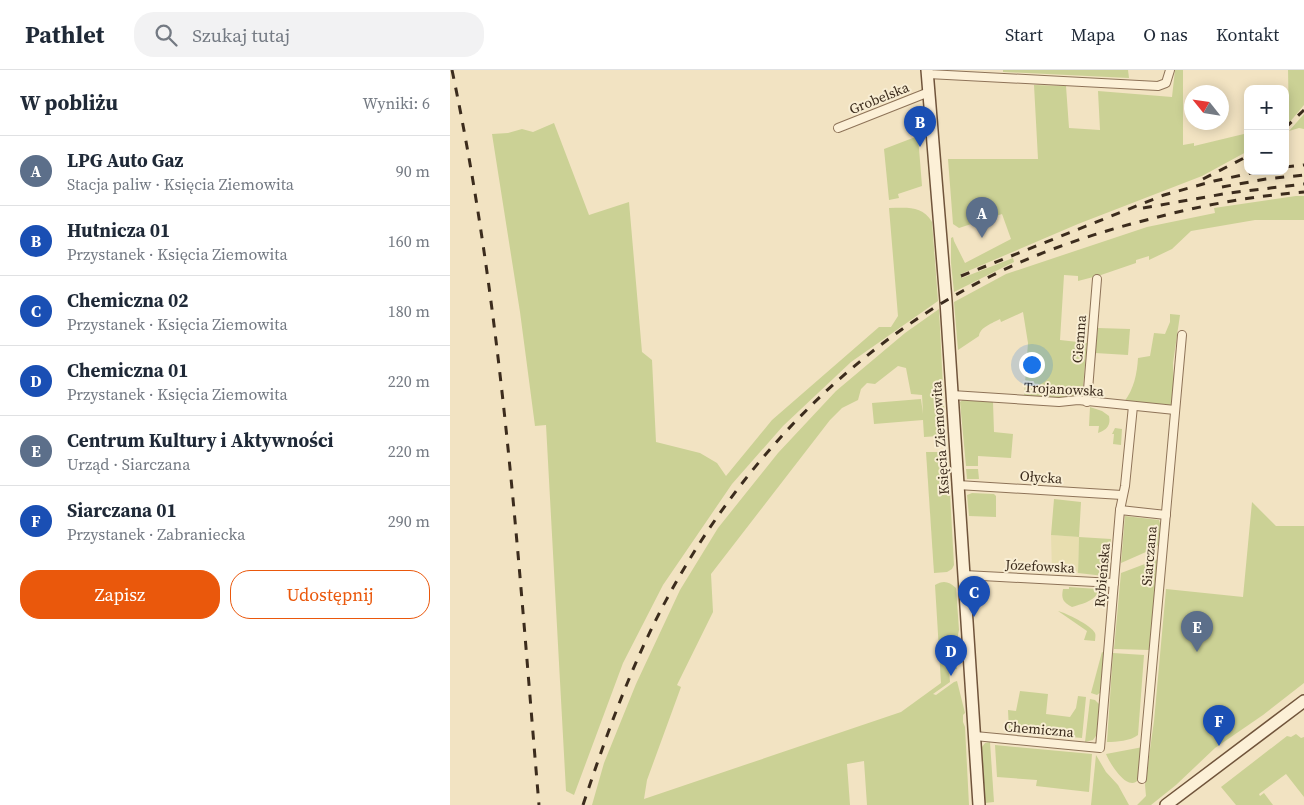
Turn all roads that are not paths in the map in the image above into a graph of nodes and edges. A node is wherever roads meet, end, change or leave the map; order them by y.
1 (1170, 70) edge
2 (928, 72) edge
3 (930, 92) junction
4 (838, 128) dead end
5 (1097, 279) dead end
6 (1182, 335) dead end
7 (952, 395) junction
8 (1087, 402) junction
9 (1132, 406) junction
10 (1175, 410) junction
11 (958, 485) junction
12 (1122, 495) junction
13 (1120, 510) junction
14 (1166, 515) junction
15 (964, 575) junction
16 (1114, 583) junction
17 (1303, 704) edge
18 (975, 736) junction
19 (1100, 748) joint
20 (1142, 779) dead end
21 (979, 805) edge
22 (1166, 805) edge

1 - 2 street
2 - 3 street, Księcia Ziemowita
3 - 4 street, Grobelska
3 - 7 street, Księcia Ziemowita
5 - 8 street, Ciemna
6 - 10 street, Siarczana
7 - 8 street, Trojanowska
7 - 11 street, Księcia Ziemowita
8 - 9 street, Trojanowska
9 - 10 street, Trojanowska
9 - 12 street, Rybieńska
10 - 14 street, Siarczana
11 - 12 street, Ołycka
11 - 15 street, Księcia Ziemowita
12 - 13 street, Rybieńska
13 - 14 street
13 - 16 street, Rybieńska
14 - 20 street, Siarczana
15 - 16 street, Józefowska
15 - 18 street, Księcia Ziemowita
16 - 19 street, Rybieńska
17 - 22 street
18 - 19 street, Chemiczna
18 - 21 street, Księcia Ziemowita

